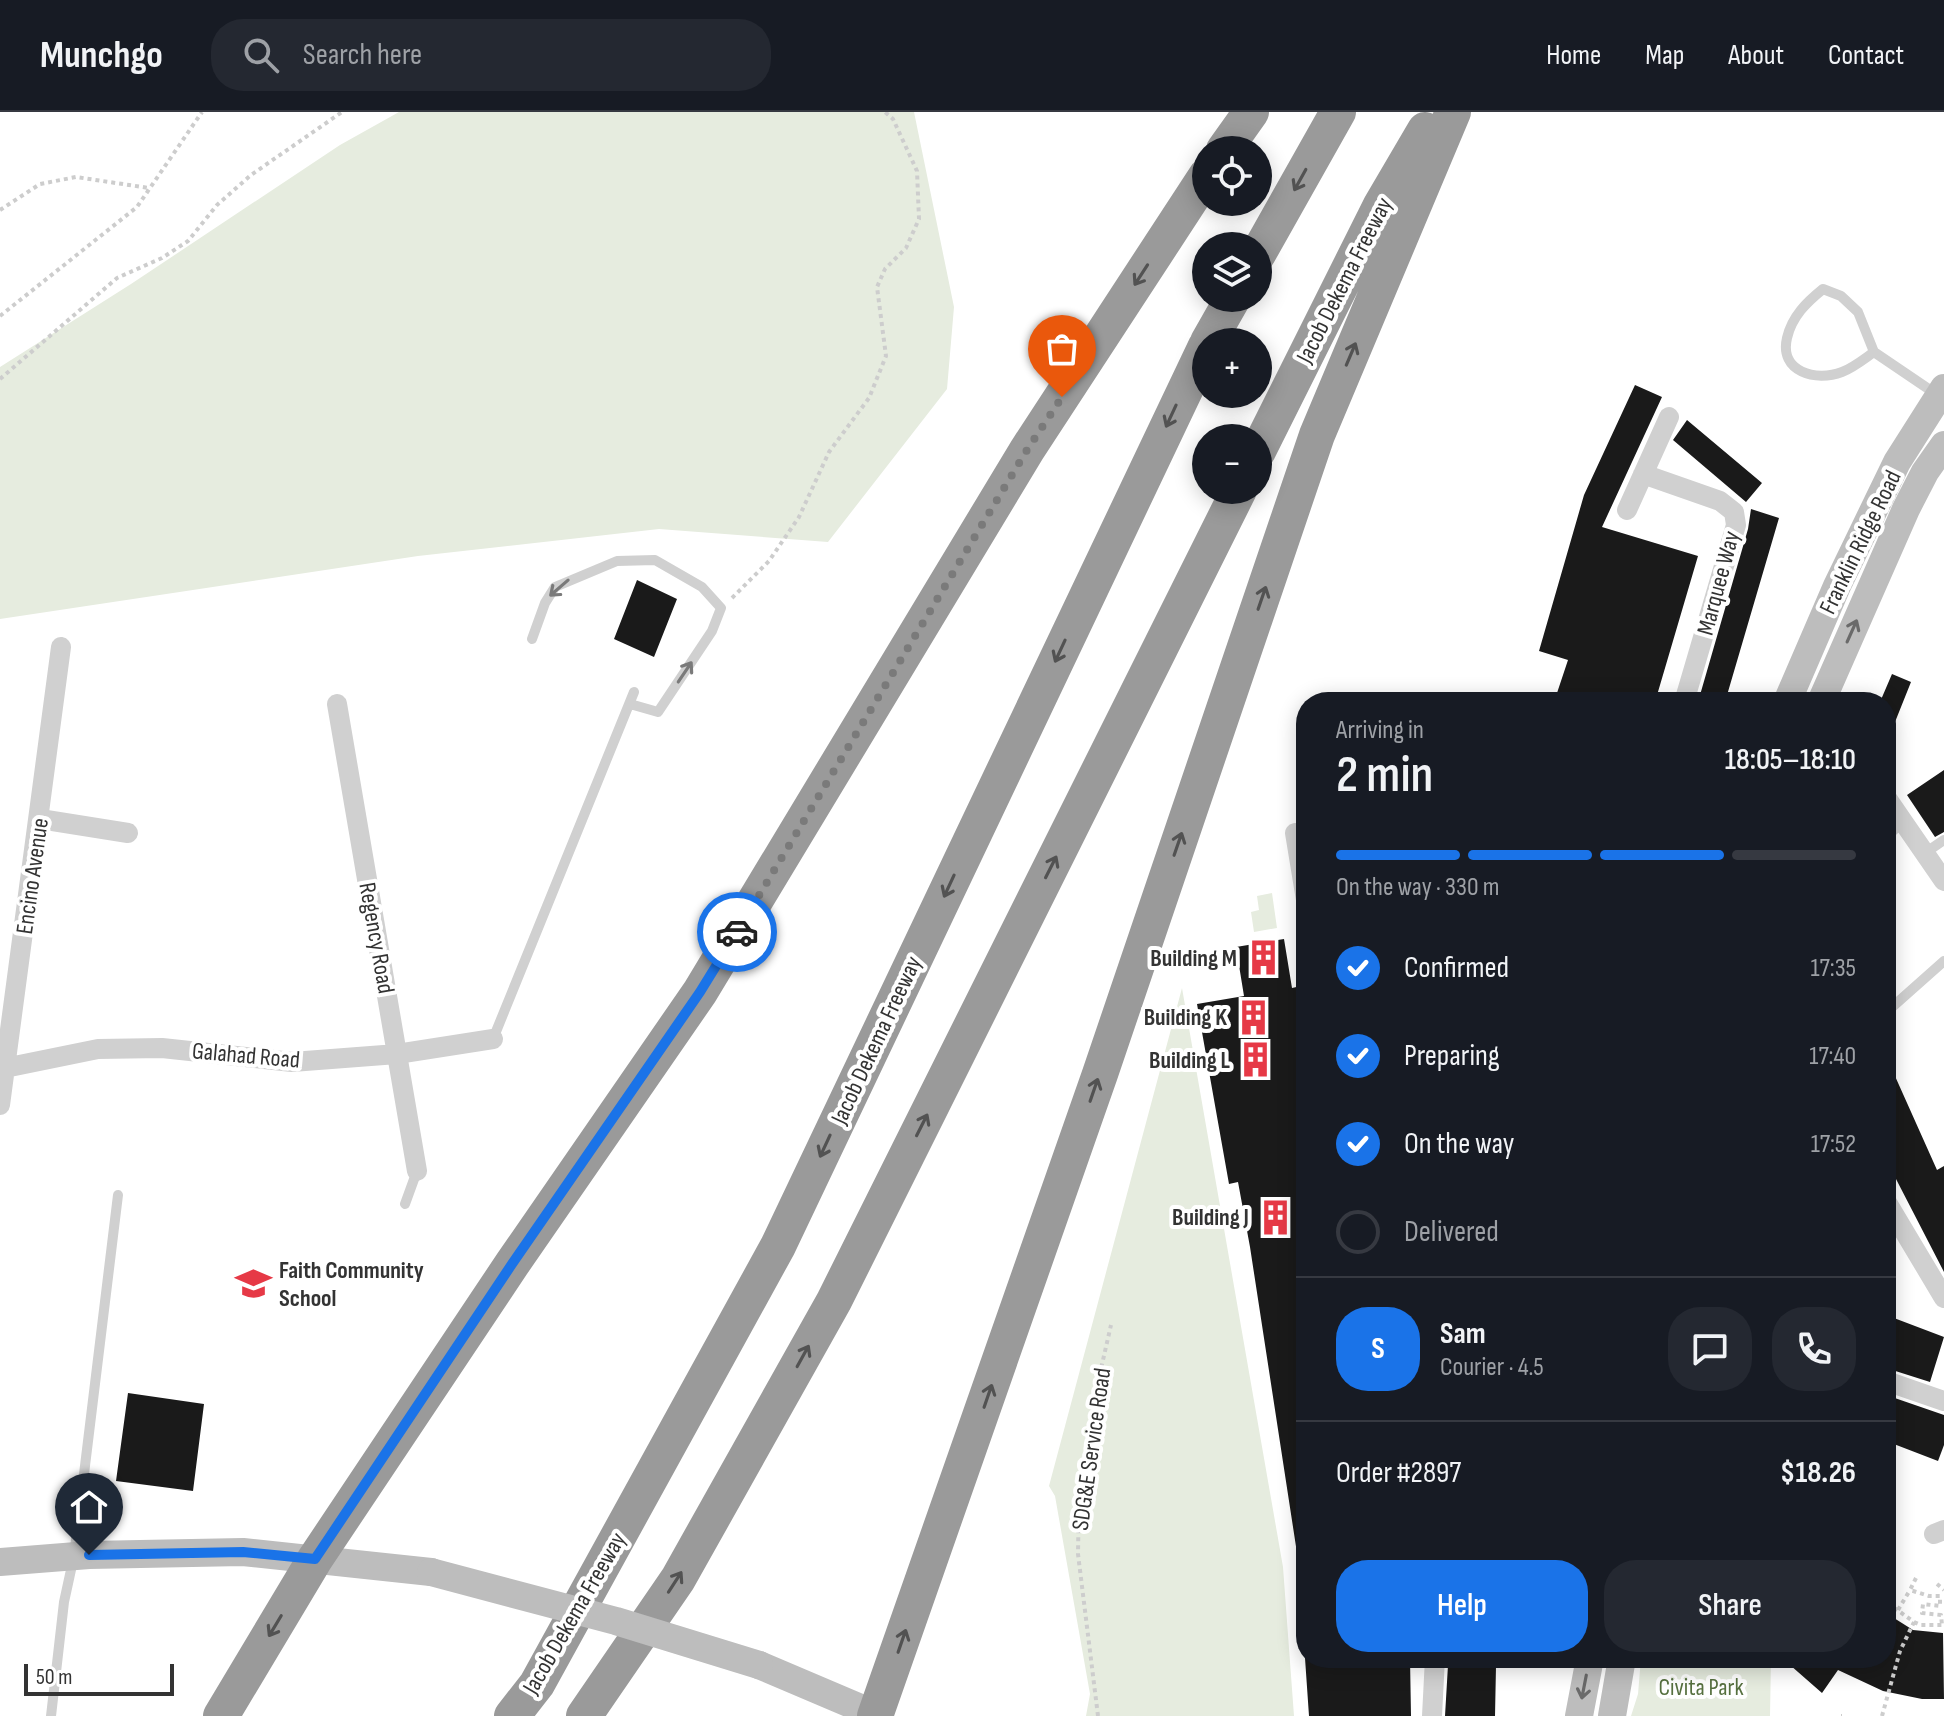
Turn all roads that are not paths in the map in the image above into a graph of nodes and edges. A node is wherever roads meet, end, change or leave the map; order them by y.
1 (1251, 112) edge
2 (1338, 112) edge
3 (1436, 112) edge
4 (1453, 112) edge
5 (1234, 136) edge
6 (1192, 197) edge
7 (1270, 232) edge
8 (1874, 352) junction
9 (1192, 376) edge
10 (1942, 395) edge
11 (1669, 417) dead end
12 (1272, 424) edge
13 (1944, 426) edge
14 (1944, 445) edge
15 (1925, 472) junction
16 (1643, 474) junction
17 (1232, 504) edge
18 (1627, 510) dead end
19 (1815, 635) junction
20 (532, 639) dead end
21 (61, 647) dead end
22 (634, 692) dead end
23 (1687, 692) edge
24 (1791, 692) edge
25 (1805, 692) edge
26 (1826, 692) edge
27 (337, 704) dead end
28 (630, 704) junction
29 (1896, 812) edge
30 (40, 819) junction
31 (1903, 822) junction
32 (1896, 828) edge
33 (128, 833) dead end
34 (1295, 833) dead end
35 (1296, 839) edge
36 (1944, 840) edge
37 (1925, 853) junction
38 (1944, 881) edge
39 (1944, 961) edge
40 (1896, 1004) edge
41 (493, 1039) joint
42 (397, 1054) junction
43 (2, 1069) edge
44 (0, 1105) edge
45 (417, 1171) joint
46 (118, 1195) dead end
47 (405, 1204) dead end
48 (1896, 1218) edge
49 (1944, 1298) edge
50 (1896, 1384) edge
51 (1944, 1401) edge
52 (74, 1556) junction
53 (315, 1559) junction
54 (0, 1562) edge
55 (1434, 1668) edge
56 (1588, 1668) edge
57 (1620, 1668) edge
58 (51, 1716) edge
59 (221, 1716) edge
60 (512, 1716) edge
61 (584, 1716) edge
62 (877, 1716) edge
63 (1432, 1716) edge
64 (1579, 1716) edge
65 (1612, 1716) edge

1 - 5 highway
2 -> 7 highway
3 - 12 highway, Jacob Dekema Freeway
62 -> 4 highway
6 -> 53 highway
8 - 8 lane
8 - 10 lane
9 -> 60 highway, Jacob Dekema Freeway
10 - 19 main road, Franklin Ridge Road
11 - 16 street
13 - 15 main road
14 - 15 main road, Franklin Ridge Road
26 -> 15 main road, Franklin Ridge Road
16 - 18 street
16 - 23 street, Marquee Way
61 -> 17 highway
19 - 24 main road, Franklin Ridge Road
19 - 25 main road
28 -> 20 lane
21 - 30 street, Encino Avenue
22 - 28 lane
27 - 42 street, Regency Road
28 - 41 lane
29 - 31 street
30 - 33 street
30 - 43 street, Encino Avenue
31 - 32 lane
31 - 37 street
34 - 35 street
36 - 37 lane
37 - 38 street
39 - 40 lane
41 - 42 street, Galahad Road
42 - 43 street, Galahad Road
42 - 45 street, Regency Road
43 - 44 street, Encino Avenue
45 - 47 lane
46 - 52 lane
48 - 49 street
50 - 51 street
52 - 53 main road
52 - 54 main road
52 - 58 lane
53 -> 59 highway
53 - 62 main road, bridge
55 - 63 street
56 -> 64 main road
57 - 65 main road

